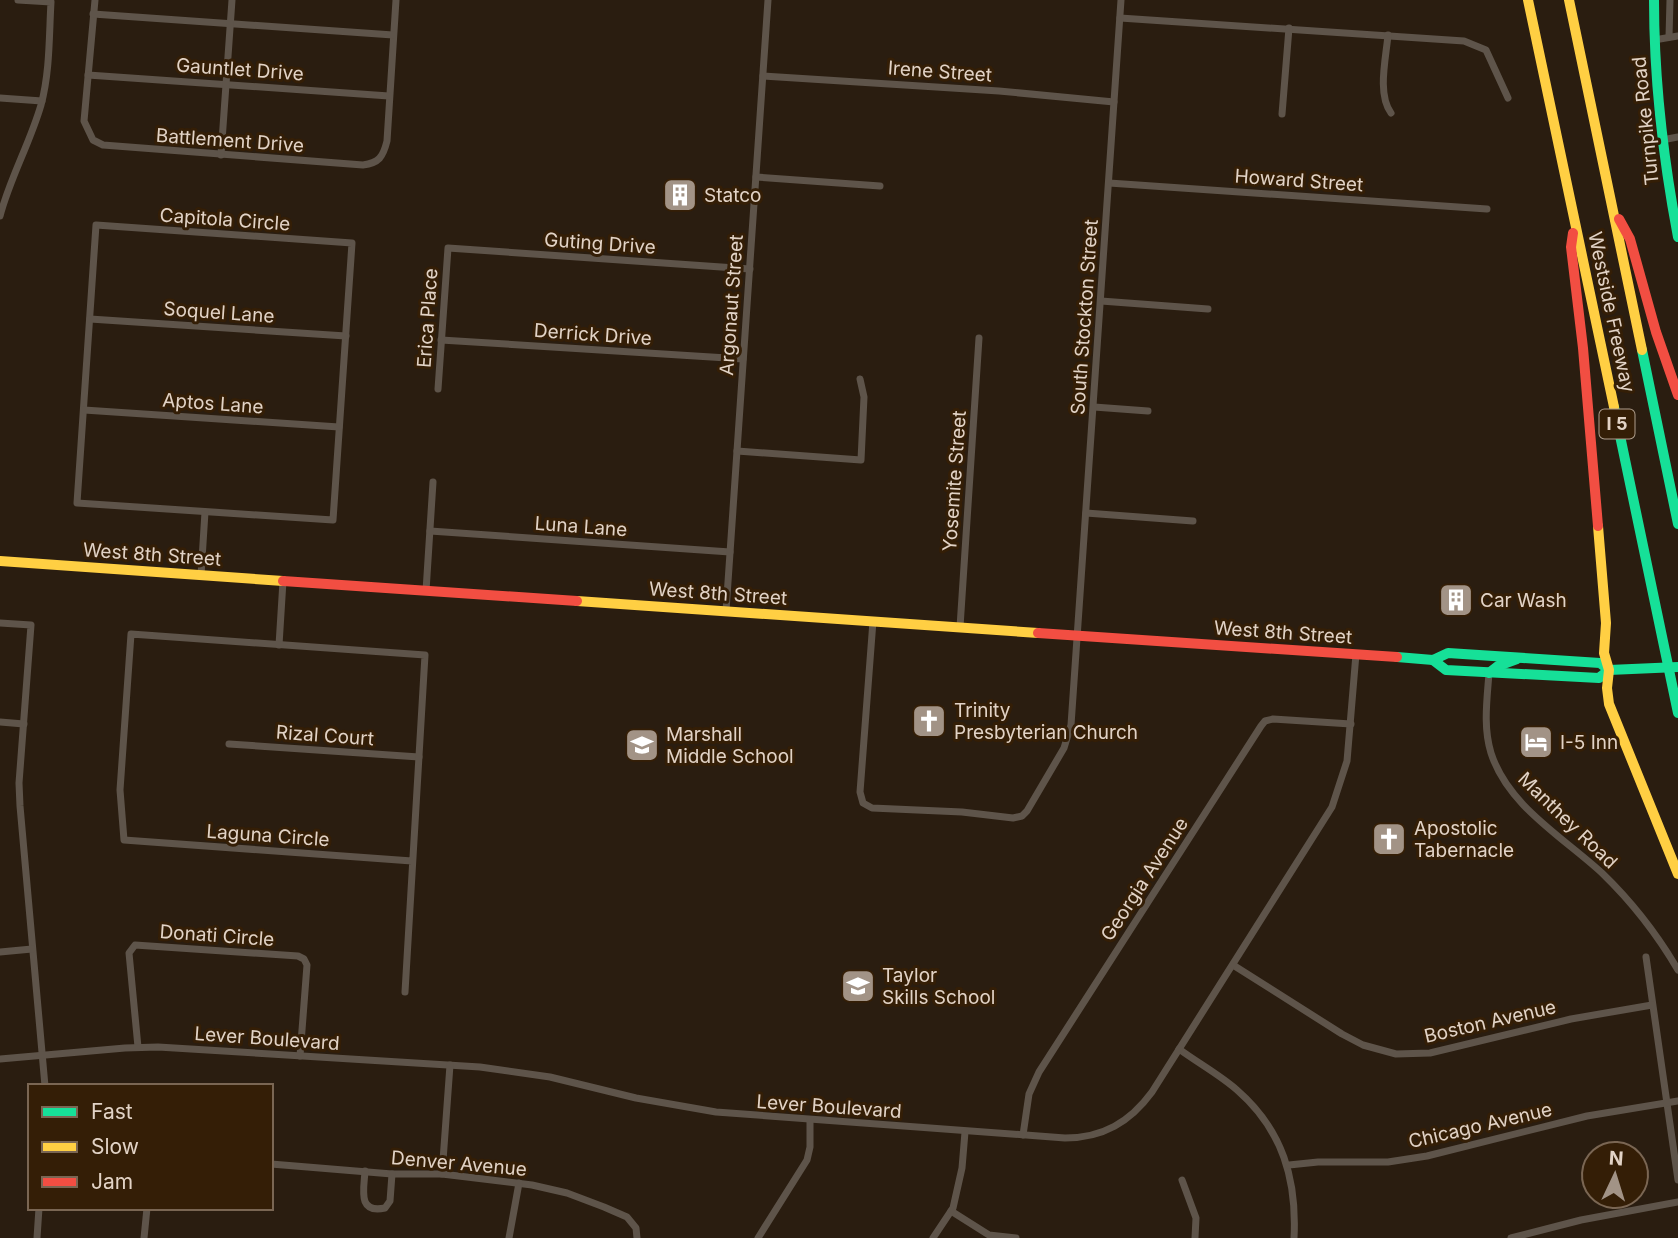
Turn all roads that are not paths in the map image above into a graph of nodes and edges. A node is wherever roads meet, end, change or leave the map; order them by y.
1 (18, 0) edge
2 (95, 0) edge
3 (232, 0) edge
4 (396, 0) edge
5 (768, 0) edge
6 (1121, 0) edge
7 (1528, 0) edge
8 (1569, 0) edge
9 (1654, 0) edge
10 (1670, 0) edge
11 (93, 14) junction
12 (1120, 18) junction
13 (229, 24) junction
14 (1289, 28) junction
15 (393, 35) junction
16 (1388, 35) junction
17 (1674, 36) edge
18 (1654, 40) junction
19 (88, 75) junction
20 (763, 76) junction
21 (227, 83) junction
22 (389, 96) junction
23 (0, 98) edge
24 (1508, 98) dead end
25 (42, 101) junction
26 (1114, 102) junction
27 (1391, 113) dead end
28 (1282, 114) dead end
29 (1678, 137) edge
30 (1662, 140) junction
31 (220, 155) junction
32 (756, 177) junction
33 (1109, 183) junction
34 (880, 186) dead end
35 (3, 198) edge
36 (1612, 207) junction
37 (1488, 209) dead end
38 (0, 216) edge
39 (1575, 220) junction
40 (1678, 237) edge
41 (448, 248) joint
42 (750, 269) junction
43 (1101, 301) junction
44 (1208, 309) dead end
45 (90, 318) junction
46 (346, 336) junction
47 (979, 338) dead end
48 (441, 340) junction
49 (743, 359) junction
50 (860, 379) dead end
51 (438, 389) dead end
52 (1678, 395) edge
53 (1094, 407) junction
54 (84, 410) junction
55 (1148, 411) dead end
56 (339, 427) junction
57 (737, 451) junction
58 (433, 482) dead end
59 (205, 512) junction
60 (1086, 513) junction
61 (1193, 521) dead end
62 (1678, 524) edge
63 (430, 531) junction
64 (730, 552) junction
65 (0, 561) edge
66 (201, 575) junction
67 (283, 581) junction
68 (426, 591) junction
69 (726, 611) junction
70 (873, 621) junction
71 (0, 623) edge
72 (960, 627) junction
73 (1078, 635) junction
74 (279, 645) junction
75 (1356, 654) junction
76 (1462, 654) junction
77 (1524, 657) junction
78 (1433, 660) junction
79 (1678, 667) edge
80 (1609, 670) junction
81 (1489, 673) junction
82 (1678, 713) edge
83 (0, 722) edge
84 (24, 724) junction
85 (1351, 724) junction
86 (229, 744) dead end
87 (419, 757) junction
88 (412, 861) junction
89 (1678, 874) edge
90 (32, 949) junction
91 (0, 952) edge
92 (1646, 957) dead end
93 (1233, 965) junction
94 (1678, 970) edge
95 (405, 992) dead end
96 (1652, 1005) junction
97 (138, 1048) junction
98 (1179, 1049) junction
99 (42, 1056) junction
100 (300, 1056) junction
101 (0, 1059) edge
102 (450, 1065) junction
103 (45, 1084) edge
104 (1678, 1101) edge
105 (1666, 1103) junction
106 (810, 1120) junction
107 (965, 1132) junction
108 (1023, 1135) junction
109 (273, 1164) edge
110 (1289, 1165) junction
111 (365, 1171) junction
112 (392, 1174) junction
113 (442, 1174) junction
114 (1182, 1180) dead end
115 (1678, 1180) edge
116 (519, 1183) junction
117 (1678, 1202) edge
118 (39, 1210) edge
119 (147, 1210) edge
120 (951, 1211) junction
121 (37, 1238) edge
122 (144, 1238) edge
123 (509, 1238) edge
124 (637, 1238) edge
125 (758, 1238) edge
126 (933, 1238) edge
127 (1016, 1238) edge
128 (1195, 1238) edge
129 (1294, 1238) edge
130 (1511, 1238) edge

1 - 25 street
2 - 11 street
3 - 13 street
4 - 15 street
5 - 20 street, Argonaut Street
6 - 12 street, South Stockton Street
7 - 39 main road, Westside Freeway / I 5
8 - 36 main road, Westside Freeway / I 5
9 - 18 main road, Turnpike Road
10 - 17 street
11 - 13 street
11 - 19 street
12 - 14 street
12 - 26 street, South Stockton Street
13 - 15 street
13 - 21 street
14 - 16 street
14 - 28 street
15 - 22 street
16 - 24 street
16 - 27 street
17 - 18 street
18 - 30 main road, Turnpike Road
19 - 21 street, Gauntlet Drive
19 - 31 street, Battlement Drive
20 - 26 street, Irene Street
20 - 32 street, Argonaut Street
21 - 22 street, Gauntlet Drive
21 - 31 street
22 - 31 street, Battlement Drive
23 - 25 street
25 - 35 street
26 - 33 street, South Stockton Street
29 - 30 street
30 - 40 main road, Turnpike Road
32 - 34 street
32 - 42 street, Argonaut Street
33 - 37 street, Howard Street
33 - 43 street, South Stockton Street
35 - 38 street
36 - 52 main road
36 - 62 main road, Westside Freeway / I 5
39 - 80 main road
39 - 82 main road, Westside Freeway / I 5
41 - 42 street, Guting Drive
41 - 48 street, Erica Place
42 - 49 street, Argonaut Street
43 - 44 street
43 - 53 street, South Stockton Street
45 - 46 street, Soquel Lane
45 - 46 street, Capitola Circle
45 - 54 street, Capitola Circle
46 - 56 street, Capitola Circle
47 - 72 street, Yosemite Street
48 - 49 street, Derrick Drive
48 - 51 street, Erica Place
49 - 57 street, Argonaut Street
50 - 57 street
53 - 55 street
53 - 60 street, South Stockton Street
54 - 56 street, Aptos Lane
54 - 59 street, Capitola Circle
56 - 59 street, Capitola Circle
57 - 64 street, Argonaut Street
58 - 63 street
59 - 66 street
60 - 61 street
60 - 73 street, South Stockton Street
63 - 64 street, Luna Lane
63 - 68 street
64 - 69 street, Argonaut Street
65 - 66 main road, West 8th Street
66 - 67 main road, West 8th Street
67 - 68 main road, West 8th Street
67 - 74 street
68 - 69 main road, West 8th Street
69 - 70 main road, West 8th Street
70 - 72 main road, West 8th Street
70 - 73 street, South Stockton Street
71 - 84 street
72 - 73 main road, West 8th Street
73 - 75 main road, West 8th Street
74 - 87 street, Laguna Circle
74 - 88 street, Laguna Circle
75 - 78 main road, West 8th Street
75 - 85 street, Lever Boulevard
76 - 77 main road, West 8th Street
76 - 78 main road, West 8th Street
76 - 81 main road
77 - 80 main road, West 8th Street
77 - 81 main road
78 - 81 main road, West 8th Street
79 - 80 main road, West 8th Street
80 - 81 main road, West 8th Street
80 - 89 main road
81 - 94 street, Manthey Road
83 - 84 street
84 - 90 street
85 - 93 street, Lever Boulevard
85 - 108 street, Georgia Avenue
86 - 87 street, Rizal Court
87 - 88 street, Laguna Circle
88 - 95 street
90 - 91 street
90 - 99 street
92 - 96 street
93 - 96 street, Boston Avenue
93 - 98 street, Lever Boulevard
96 - 105 street
97 - 99 street, Lever Boulevard
97 - 100 street, Lever Boulevard
97 - 100 street, Donati Circle
98 - 108 street, Lever Boulevard
98 - 110 street
99 - 101 street, Lever Boulevard
99 - 103 street
100 - 102 street, Lever Boulevard
102 - 106 street, Lever Boulevard
102 - 113 street
104 - 105 street, Chicago Avenue
105 - 110 street, Chicago Avenue
105 - 115 street
106 - 107 street, Lever Boulevard
106 - 125 street
107 - 108 street, Lever Boulevard
107 - 120 street
109 - 111 street, Denver Avenue
110 - 129 street
111 - 112 street, Denver Avenue
111 - 112 street
112 - 113 street, Denver Avenue
113 - 116 street, Denver Avenue
114 - 128 street
116 - 123 street
116 - 124 street, Denver Avenue
117 - 130 street
118 - 121 street
119 - 122 street
120 - 126 street
120 - 127 street

